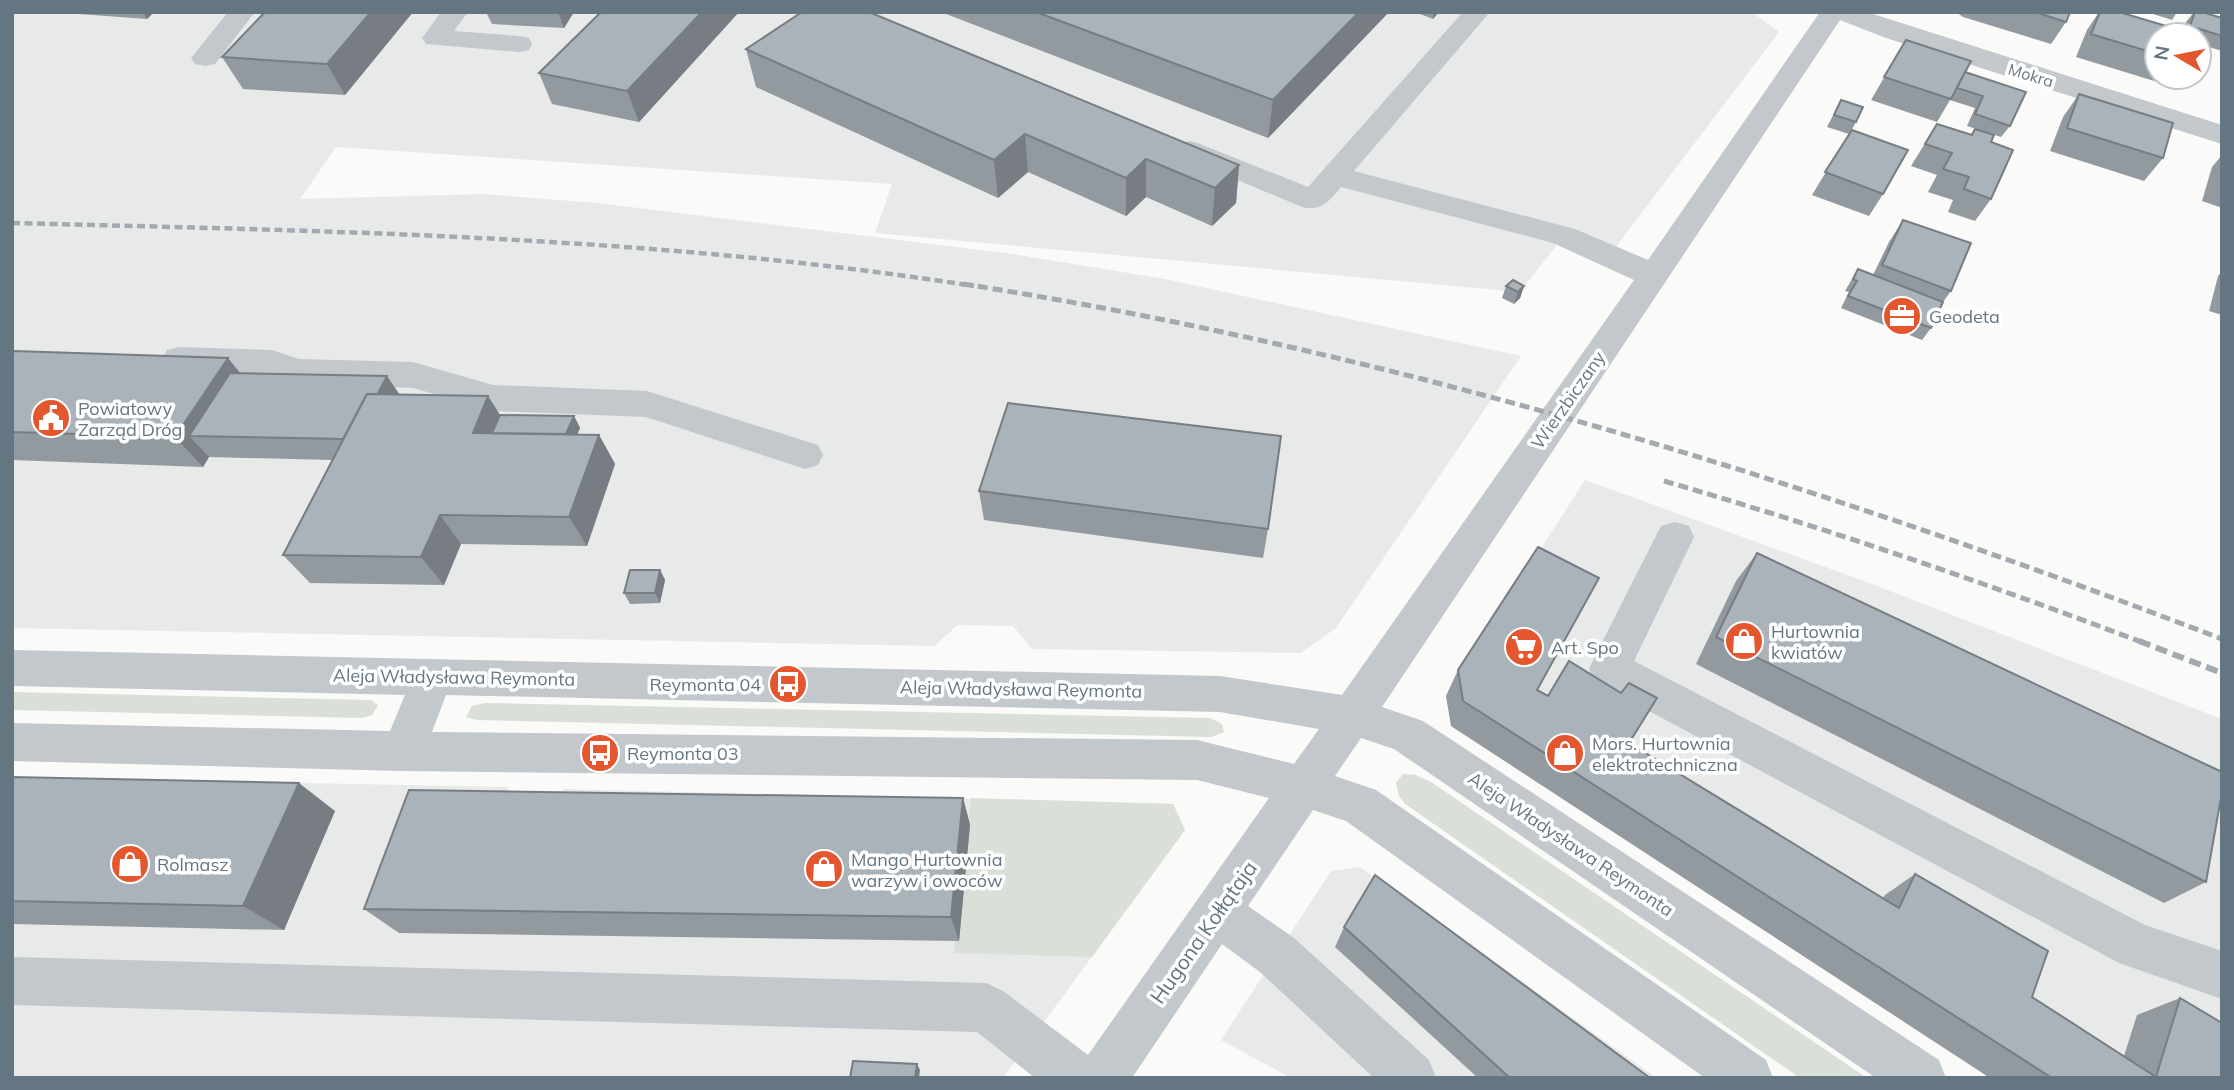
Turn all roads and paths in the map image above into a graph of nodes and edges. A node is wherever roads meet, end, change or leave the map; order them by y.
1 (242, 12) edge
2 (455, 12) edge
3 (1477, 12) edge
4 (1833, 12) edge
5 (1842, 12) edge
6 (519, 44) dead end
7 (205, 58) dead end
8 (2222, 135) edge
9 (1161, 138) edge
10 (1336, 176) junction
11 (1653, 275) junction
12 (151, 359) edge
13 (805, 455) dead end
14 (1675, 537) dead end
15 (12, 668) edge
16 (433, 677) junction
17 (1350, 715) junction
18 (12, 743) edge
19 (403, 751) junction
20 (1302, 786) junction
21 (1217, 912) junction
22 (2222, 975) edge
23 (12, 981) edge
24 (1076, 1078) edge
25 (1102, 1078) edge
26 (1410, 1078) edge
27 (1748, 1078) edge
28 (1921, 1078) edge

1 - 7 street
2 - 6 street
3 - 10 street
4 - 11 street, Wierzbiczany
5 - 8 street, Mokra
9 - 10 street
10 - 11 street
11 - 17 street, Wierzbiczany
12 - 13 street
14 - 22 street
15 - 16 street, Aleja Władysława Reymonta
16 - 17 street, Aleja Władysława Reymonta
16 - 19 street
17 - 20 street, Wierzbiczany
17 - 28 street, Aleja Władysława Reymonta
18 - 19 street
19 - 20 street
20 - 21 street, Hugona Kołłątaja
20 - 27 street
21 - 25 street, Hugona Kołłątaja
21 - 26 street
23 - 24 street

